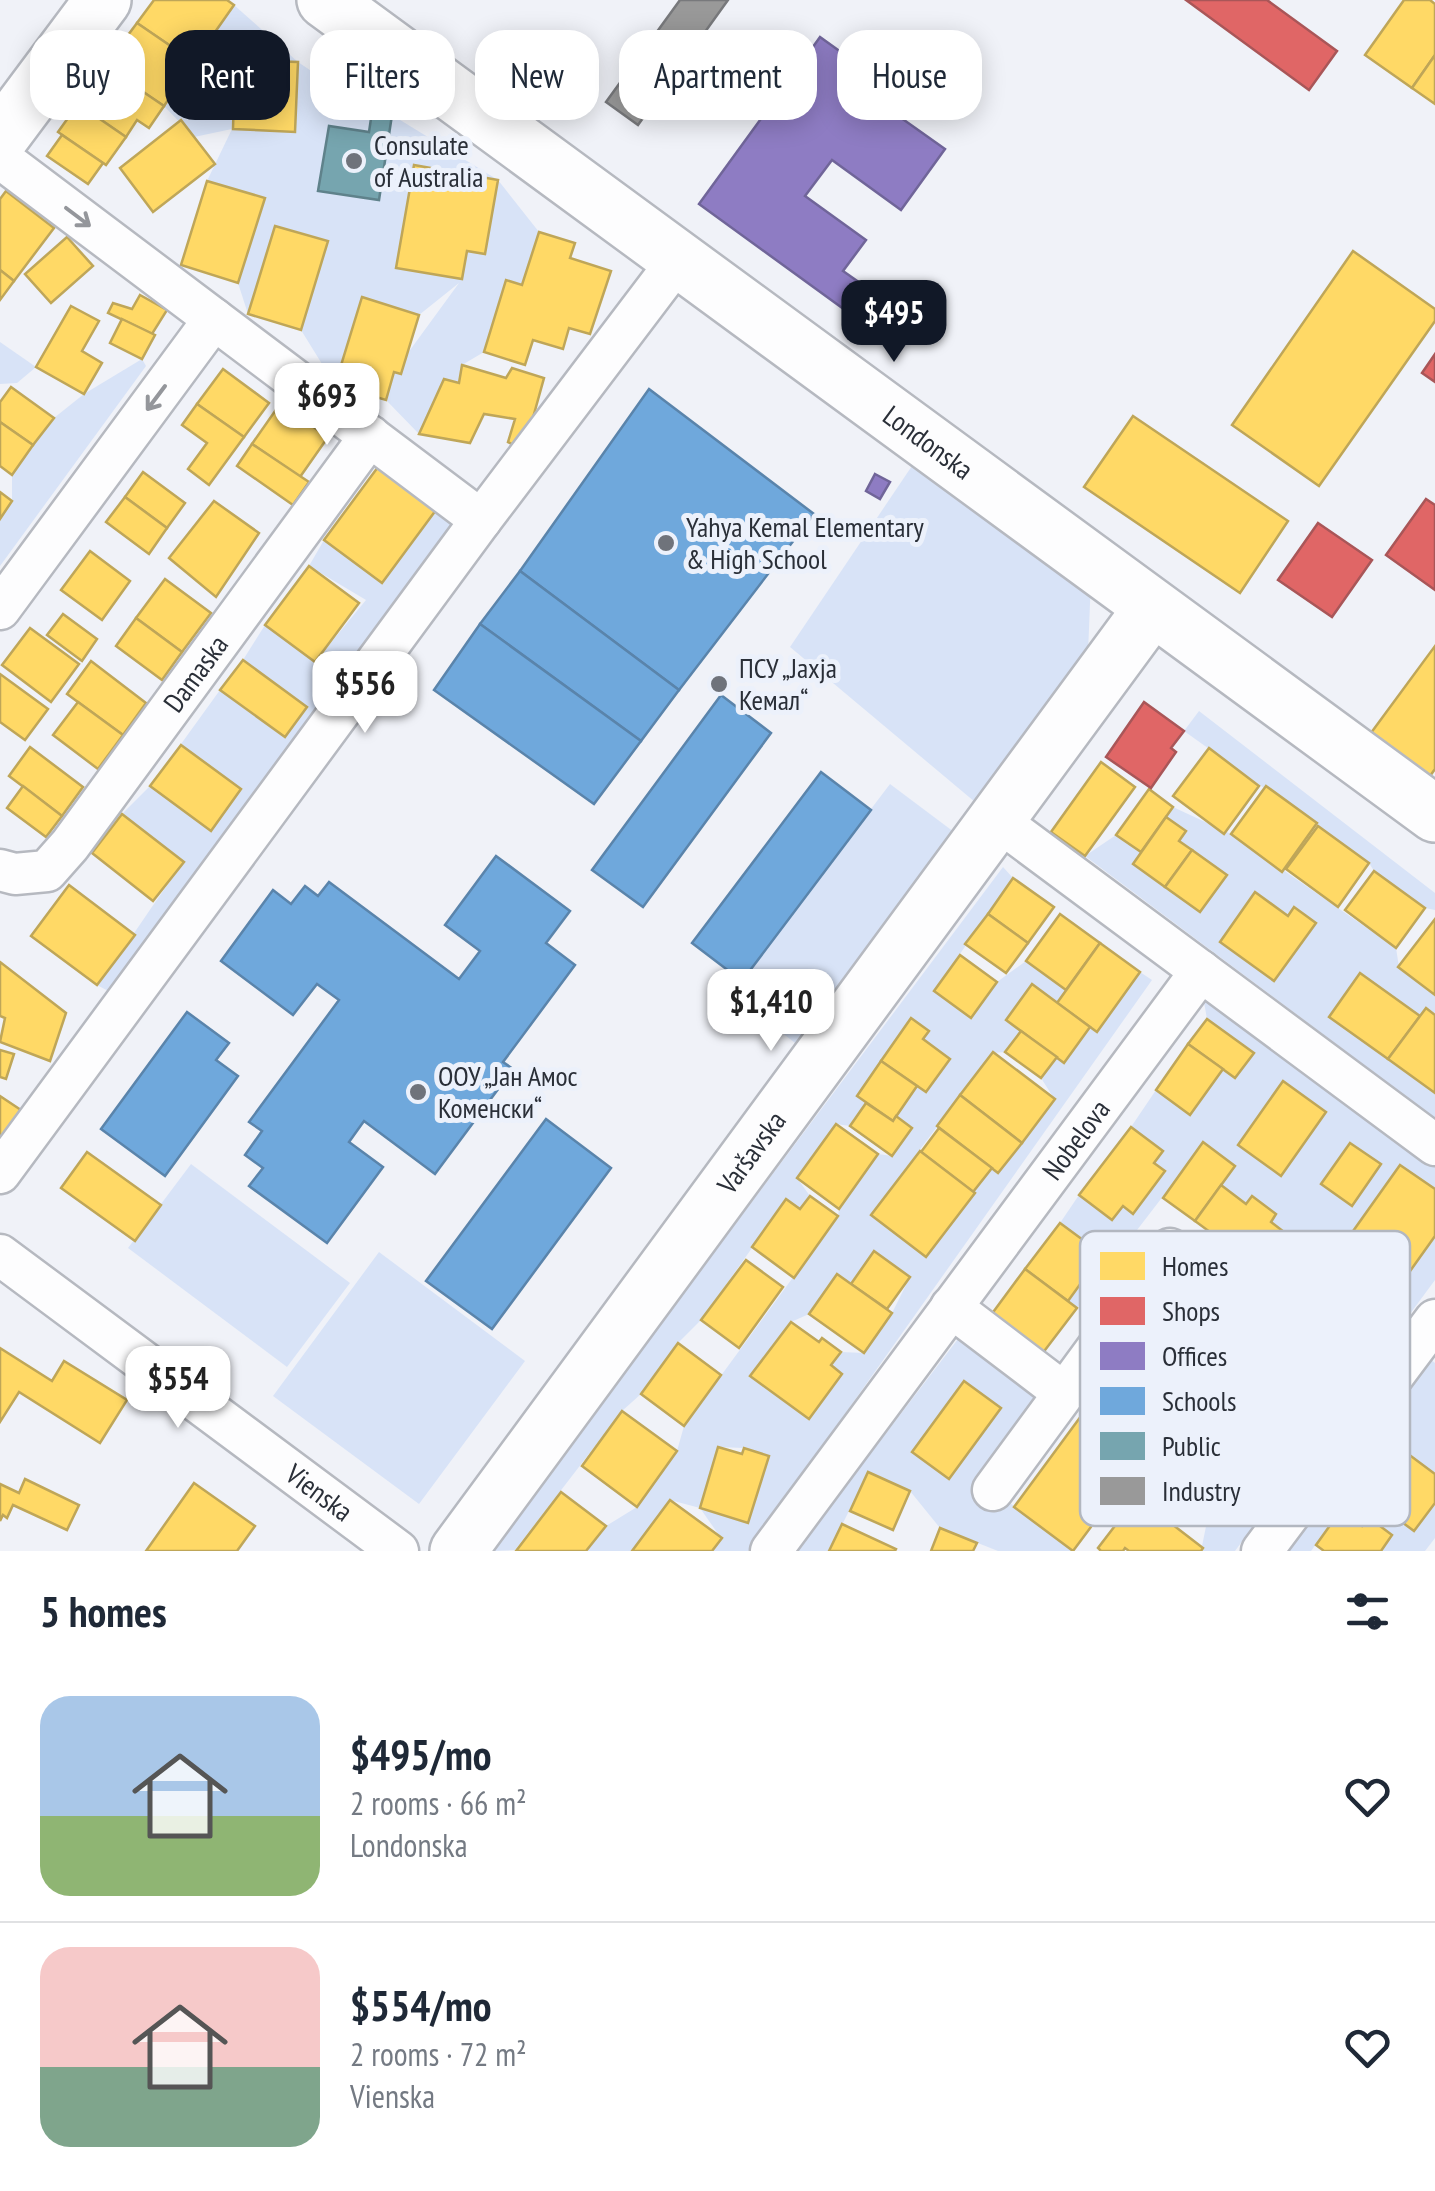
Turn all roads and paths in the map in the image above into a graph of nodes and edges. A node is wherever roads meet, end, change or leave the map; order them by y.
1 (103, 0) edge
2 (325, 0) edge
3 (0, 138) edge
4 (0, 158) edge
5 (678, 260) junction
6 (214, 320) junction
7 (370, 436) junction
8 (482, 520) junction
9 (0, 608) edge
10 (1152, 608) junction
11 (1435, 814) edge
12 (996, 819) junction
13 (0, 870) edge
14 (1201, 970) junction
15 (1435, 1144) edge
16 (0, 1173) edge
17 (0, 1255) edge
18 (951, 1308) junction
19 (1435, 1320) edge
20 (1410, 1353) edge
21 (1080, 1371) edge
22 (1064, 1392) junction
23 (993, 1490) dead end
24 (1281, 1526) edge
25 (398, 1551) edge
26 (458, 1551) edge
27 (771, 1551) edge
28 (1262, 1551) edge

1 - 3 street
2 - 5 street, Londonska
4 -> 6 street
5 - 8 street
5 - 10 street, Londonska
6 - 7 street
6 -> 9 street
7 - 8 street
7 - 13 street, Damaska
8 - 16 street
10 - 11 street, Londonska
10 - 12 street, Varšavska
12 - 14 street
12 - 26 street, Varšavska
14 - 15 street
14 - 18 street, Nobelova
17 - 25 street, Vienska
18 - 22 street
18 - 27 street, Nobelova
19 - 20 street
21 - 22 street
22 - 23 street
24 - 28 street

